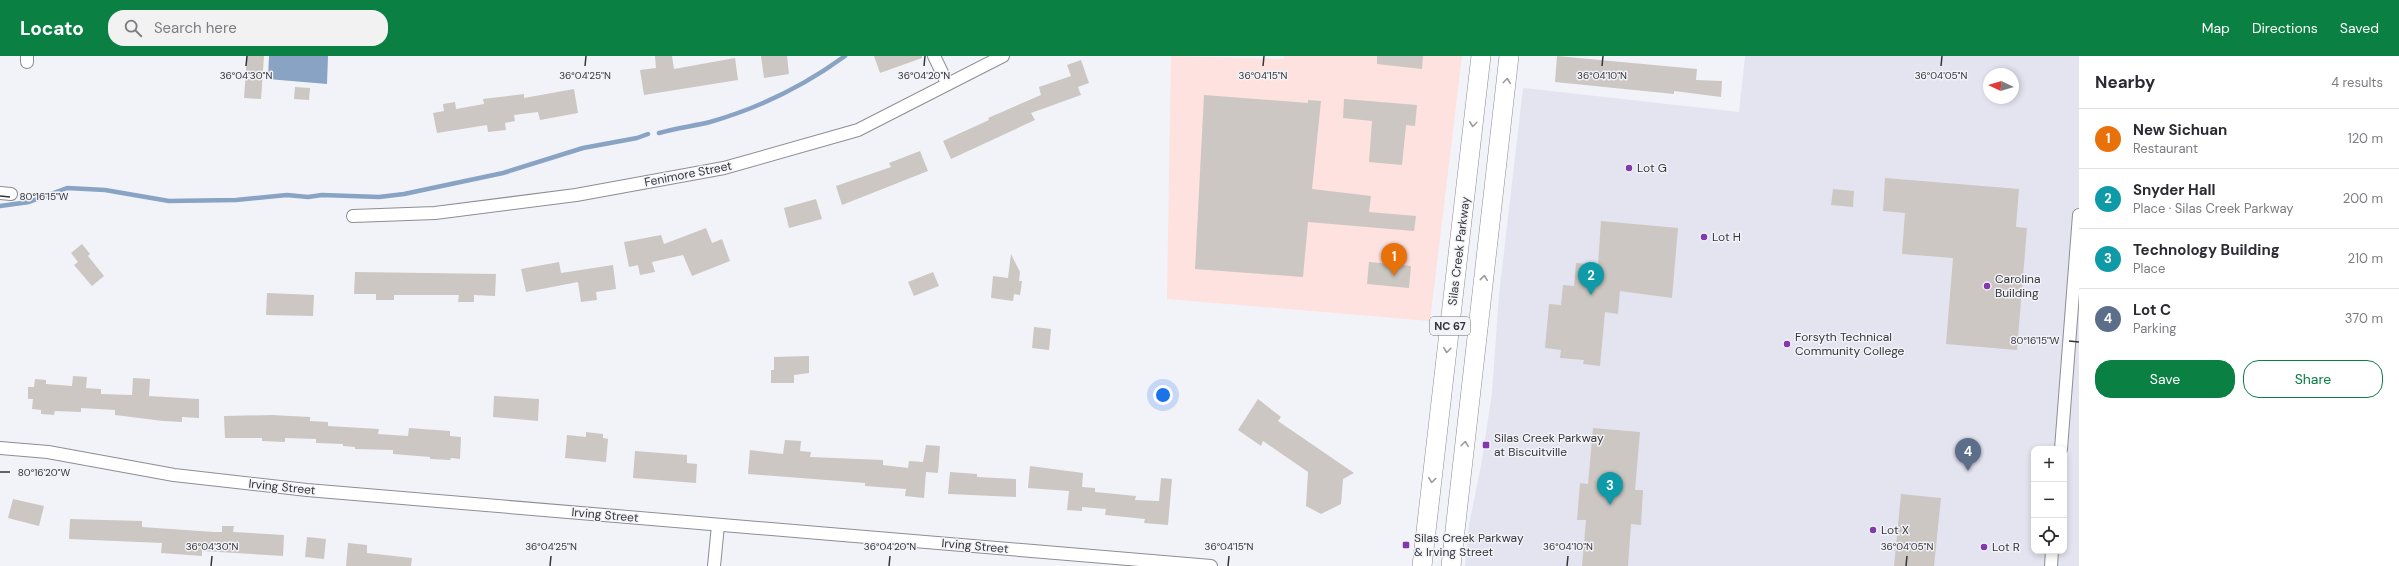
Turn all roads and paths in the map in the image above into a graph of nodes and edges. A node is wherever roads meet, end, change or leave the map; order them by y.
1 (934, 56) edge
2 (1003, 56) edge
3 (1481, 56) edge
4 (1493, 56) edge
5 (1509, 56) edge
6 (947, 83) junction
7 (1504, 106) junction
8 (2079, 215) edge
9 (353, 216) dead end
10 (2060, 446) edge
11 (0, 448) edge
12 (718, 525) junction
13 (2052, 554) edge
14 (714, 566) edge
15 (1211, 566) edge
16 (1422, 566) edge
17 (1451, 566) edge
18 (2051, 566) edge

1 - 6 street
2 - 6 street, Fenimore Street
3 -> 16 main road, Silas Creek Parkway / NC 67
4 - 7 main road
7 -> 5 main road, NC 67
6 - 9 street, Fenimore Street
17 -> 7 main road, NC 67
8 - 10 street
11 - 12 street, Irving Street
12 - 14 street
12 - 15 street, Irving Street
13 - 18 street

